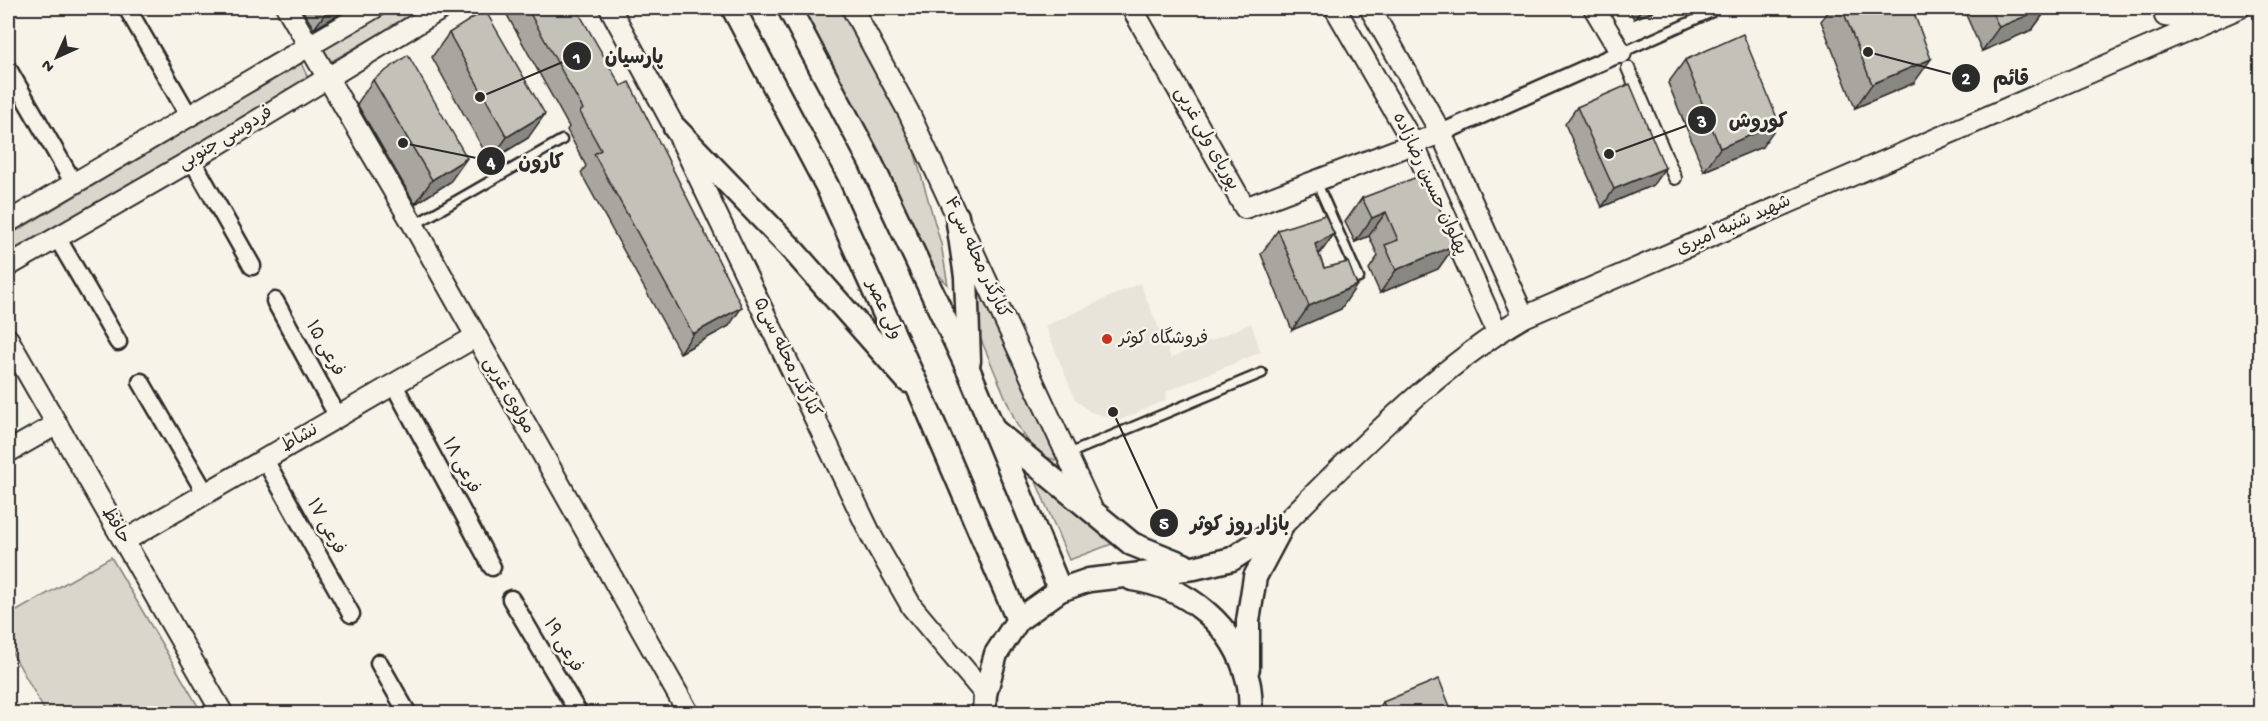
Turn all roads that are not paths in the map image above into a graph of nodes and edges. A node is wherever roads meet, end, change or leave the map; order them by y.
1 (127, 8) edge
2 (287, 8) edge
3 (374, 8) edge
4 (443, 8) edge
5 (610, 8) edge
6 (733, 8) edge
7 (789, 8) edge
8 (852, 8) edge
9 (1132, 8) edge
10 (1335, 8) edge
11 (1370, 8) edge
12 (1594, 8) edge
13 (2239, 8) edge
14 (1712, 12) dead end
15 (2163, 12) edge
16 (2197, 13) edge
17 (2172, 36) junction
18 (309, 46) junction
19 (1624, 61) junction
20 (8, 69) edge
21 (328, 78) junction
22 (189, 117) junction
23 (675, 128) junction
24 (1441, 133) junction
25 (562, 140) dead end
26 (1413, 143) junction
27 (192, 160) junction
28 (1675, 178) dead end
29 (1316, 180) junction
30 (73, 182) junction
31 (957, 216) junction
32 (8, 222) edge
33 (414, 225) junction
34 (58, 239) junction
35 (8, 266) edge
36 (252, 266) dead end
37 (1359, 278) dead end
38 (275, 301) dead end
39 (1524, 317) junction
40 (1497, 332) junction
41 (475, 338) junction
42 (8, 339) edge
43 (118, 342) dead end
44 (969, 371) junction
45 (1262, 373) dead end
46 (141, 382) dead end
47 (394, 385) junction
48 (923, 399) junction
49 (338, 417) junction
50 (57, 424) junction
51 (992, 428) junction
52 (8, 452) edge
53 (1067, 454) junction
54 (264, 460) junction
55 (206, 494) junction
56 (1093, 511) junction
57 (1281, 527) junction
58 (124, 541) junction
59 (492, 567) dead end
60 (1194, 568) junction
61 (1119, 577) junction
62 (1060, 590) junction
63 (511, 599) dead end
64 (351, 614) dead end
65 (1018, 620) junction
66 (379, 663) dead end
67 (1248, 681) junction
68 (984, 704) edge
69 (223, 714) edge
70 (408, 714) edge
71 (579, 714) edge
72 (689, 714) edge
73 (1251, 714) edge

1 - 22 street
2 - 18 street, مولوی غربی
3 - 18 street, فردوسی جنوبی
4 - 21 street, فردوسی جنوبی
5 - 23 street, کنارگذر محله سی۵
6 - 48 main road, ولی عصر
7 - 44 main road
8 - 31 street, کنارگذر محله سی۴
9 - 29 street, پوریای ولی غربی
10 - 26 street, پهلوان حسین رضازاده
11 - 24 street, پهلوان حسین رضازاده
12 - 19 street
13 - 16 street, شهید شنبه امیری
14 - 19 lane
15 - 16 street
15 - 17 street
16 - 17 street, شهید شنبه امیری
17 - 39 street, شهید شنبه امیری
18 - 21 street, مولوی غربی
18 - 22 street, فردوسی جنوبی
19 - 24 street
19 - 28 street
20 - 30 street
21 - 27 street, فردوسی جنوبی
21 - 33 street, مولوی غربی
22 - 30 street, فردوسی جنوبی
23 - 48 main road
23 - 68 street, کنارگذر محله سی۵
24 - 26 street, پوریای ولی غربی
24 - 39 street, پهلوان حسین رضازاده
25 - 33 lane
26 - 29 street, پوریای ولی غربی
26 - 40 street, پهلوان حسین رضازاده
27 - 34 street, فردوسی جنوبی
27 - 36 street
29 - 37 lane
30 - 32 street, فردوسی جنوبی
31 - 44 main road
31 - 53 street, کنارگذر محله سی۴
33 - 41 street, مولوی غربی
34 - 35 street, فردوسی جنوبی
34 - 43 street
38 - 49 street, فرعی ۱۵
39 - 40 street, شهید شنبه امیری
40 - 57 street, شهید شنبه امیری
41 - 47 street, نشاط
41 - 72 street, مولوی غربی
42 - 50 street, حافظ
44 - 51 main road
45 - 53 lane
46 - 55 street
47 - 49 street, نشاط
47 - 59 street, فرعی ۱۸
48 - 65 main road, ولی عصر
49 - 54 street, نشاط
50 - 52 street
50 - 58 street, حافظ
51 - 56 main road
51 - 62 main road
53 - 56 street, کنارگذر محله سی۴
54 - 55 street, نشاط
54 - 64 street, فرعی ۱۷
55 - 58 street, نشاط
56 - 60 main road
57 - 60 main road
57 - 67 main road
58 - 69 street, حافظ
60 - 61 main road
61 - 62 main road
61 - 67 main road
62 - 65 main road
63 - 71 street, فرعی ۱۹
65 - 68 main road
66 - 70 street
67 - 73 main road

